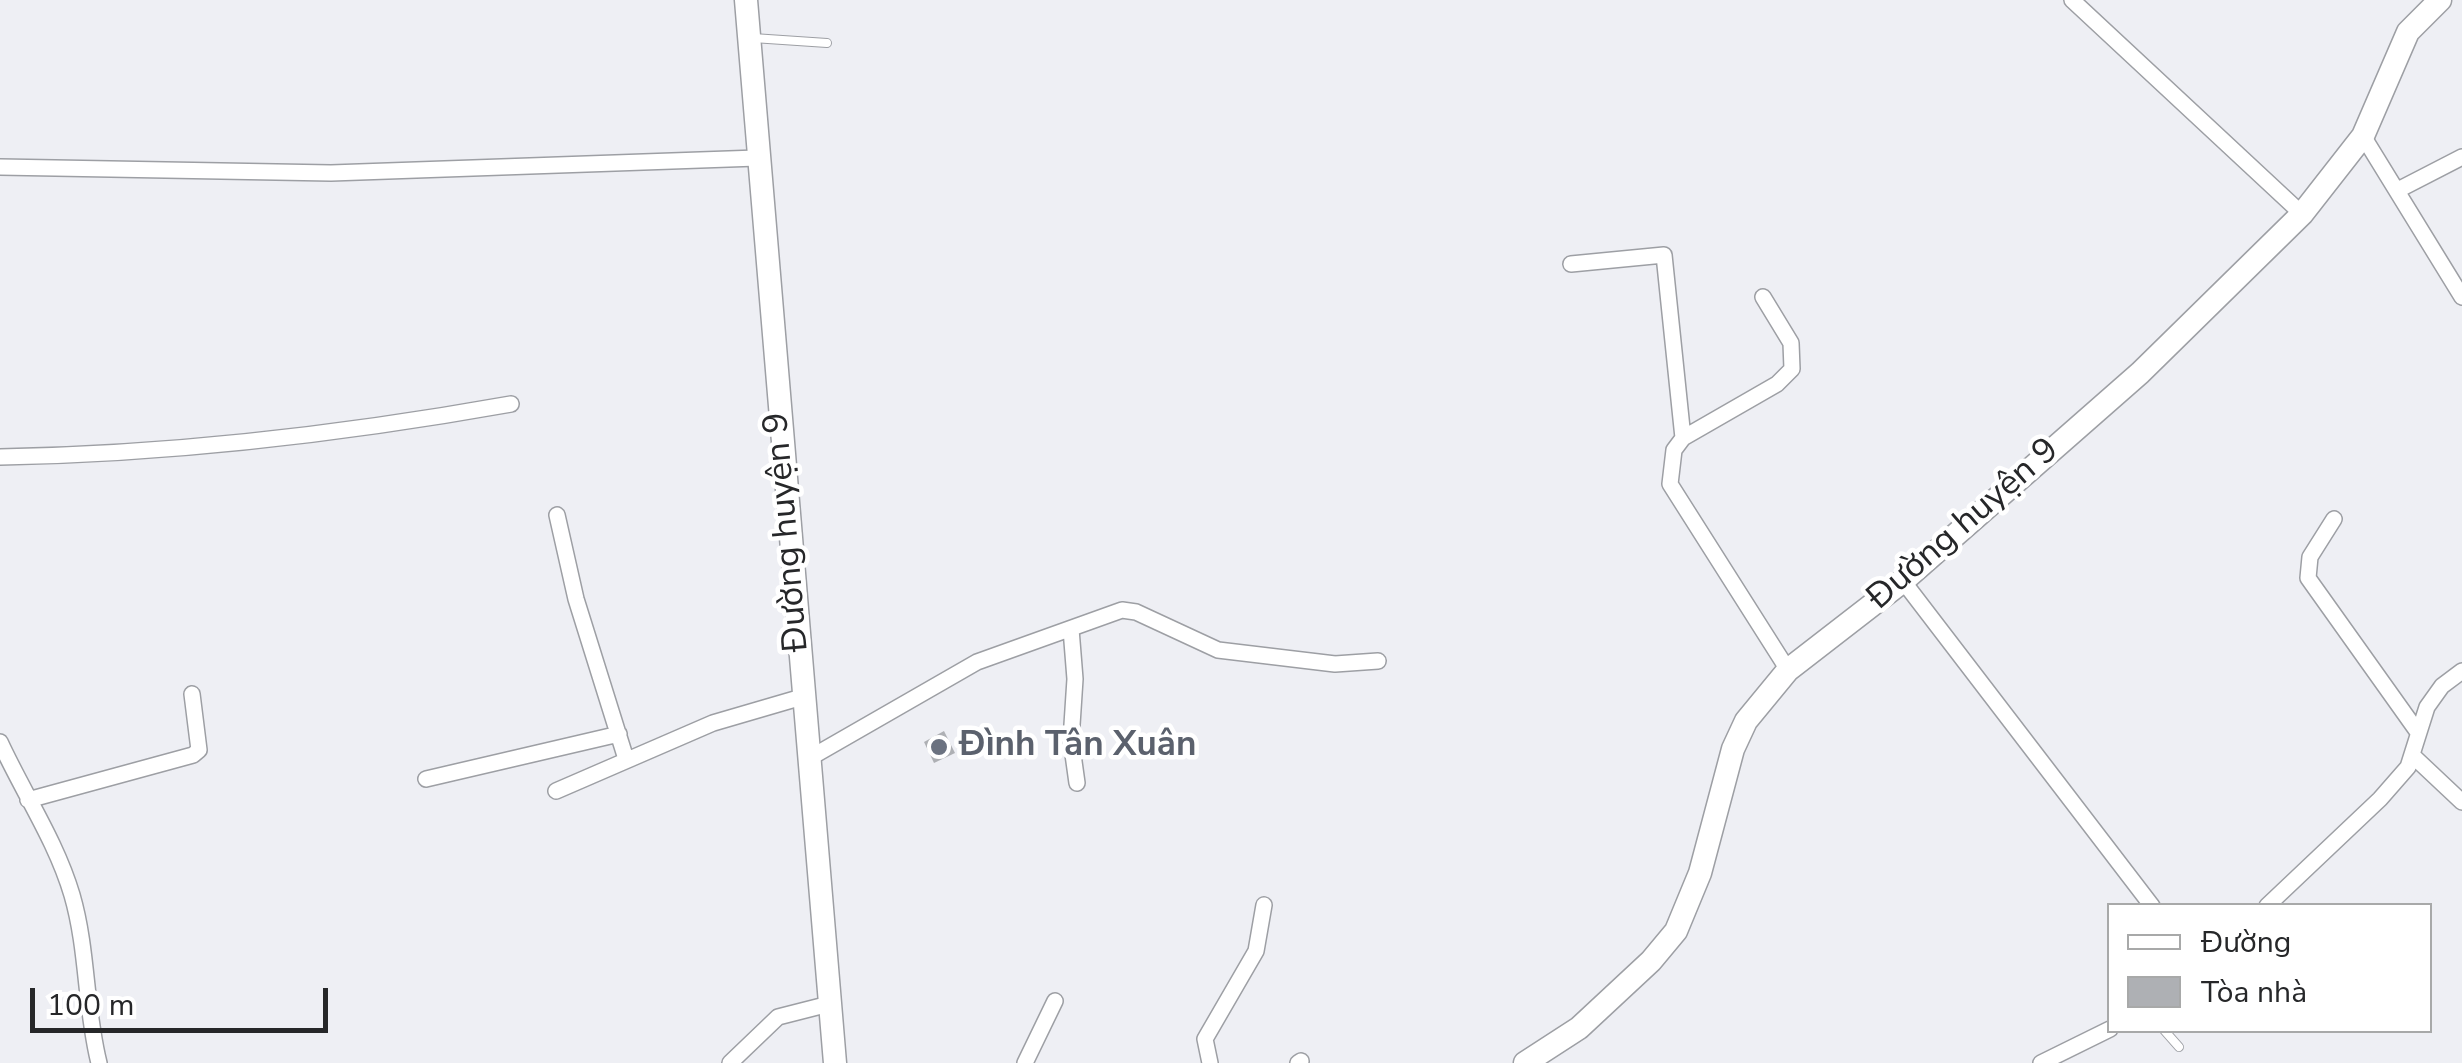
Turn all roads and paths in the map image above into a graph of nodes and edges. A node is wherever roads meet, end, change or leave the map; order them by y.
1 (746, 0) edge
2 (2072, 0) edge
3 (2440, 0) edge
4 (748, 38) junction
5 (827, 43) dead end
6 (2363, 136) junction
7 (2462, 157) edge
8 (757, 158) junction
9 (0, 167) edge
10 (2398, 190) junction
11 (2302, 214) junction
12 (1570, 264) dead end
13 (2462, 297) edge
14 (1763, 298) dead end
15 (511, 404) dead end
16 (1682, 438) junction
17 (0, 457) edge
18 (557, 515) dead end
19 (2334, 519) dead end
20 (1903, 580) junction
21 (1071, 628) junction
22 (1378, 661) dead end
23 (1788, 670) junction
24 (2462, 671) edge
25 (192, 694) dead end
26 (802, 696) junction
27 (2418, 731) junction
28 (619, 734) junction
29 (0, 742) edge
30 (2412, 755) junction
31 (626, 759) junction
32 (808, 759) junction
33 (426, 779) dead end
34 (1077, 784) dead end
35 (556, 791) dead end
36 (28, 800) junction
37 (2462, 802) edge
38 (2150, 903) edge
39 (2270, 903) edge
40 (1264, 905) dead end
41 (1055, 1001) dead end
42 (828, 1004) junction
43 (2107, 1030) edge
44 (2167, 1033) edge
45 (2178, 1046) dead end
46 (99, 1063) edge
47 (730, 1063) edge
48 (835, 1063) edge
49 (1025, 1063) edge
50 (1210, 1063) edge
51 (1525, 1063) edge
52 (2041, 1063) edge

1 - 4 street, Đường huyện 9
2 - 11 street
3 - 6 street, Đường huyện 9
4 - 5 lane
4 - 8 street, Đường huyện 9
6 - 10 street
6 - 11 street, Đường huyện 9
7 - 10 street
8 - 9 street
8 - 26 street, Đường huyện 9
10 - 13 street
11 - 20 street, Đường huyện 9
12 - 16 street
14 - 16 street
15 - 17 street
16 - 23 street
18 - 28 street
19 - 27 street
20 - 23 street, Đường huyện 9
20 - 38 street
21 - 22 street
21 - 32 street
21 - 34 street
23 - 51 street, Đường huyện 9
24 - 27 street
25 - 36 street
26 - 31 street
26 - 32 street, Đường huyện 9
27 - 30 street
28 - 31 street
28 - 33 street
29 - 36 street
30 - 37 street
30 - 39 street
31 - 35 street
32 - 42 street, Đường huyện 9
36 - 46 street
40 - 50 street
41 - 49 street
42 - 47 street
42 - 48 street, Đường huyện 9
43 - 52 street
44 - 45 lane

